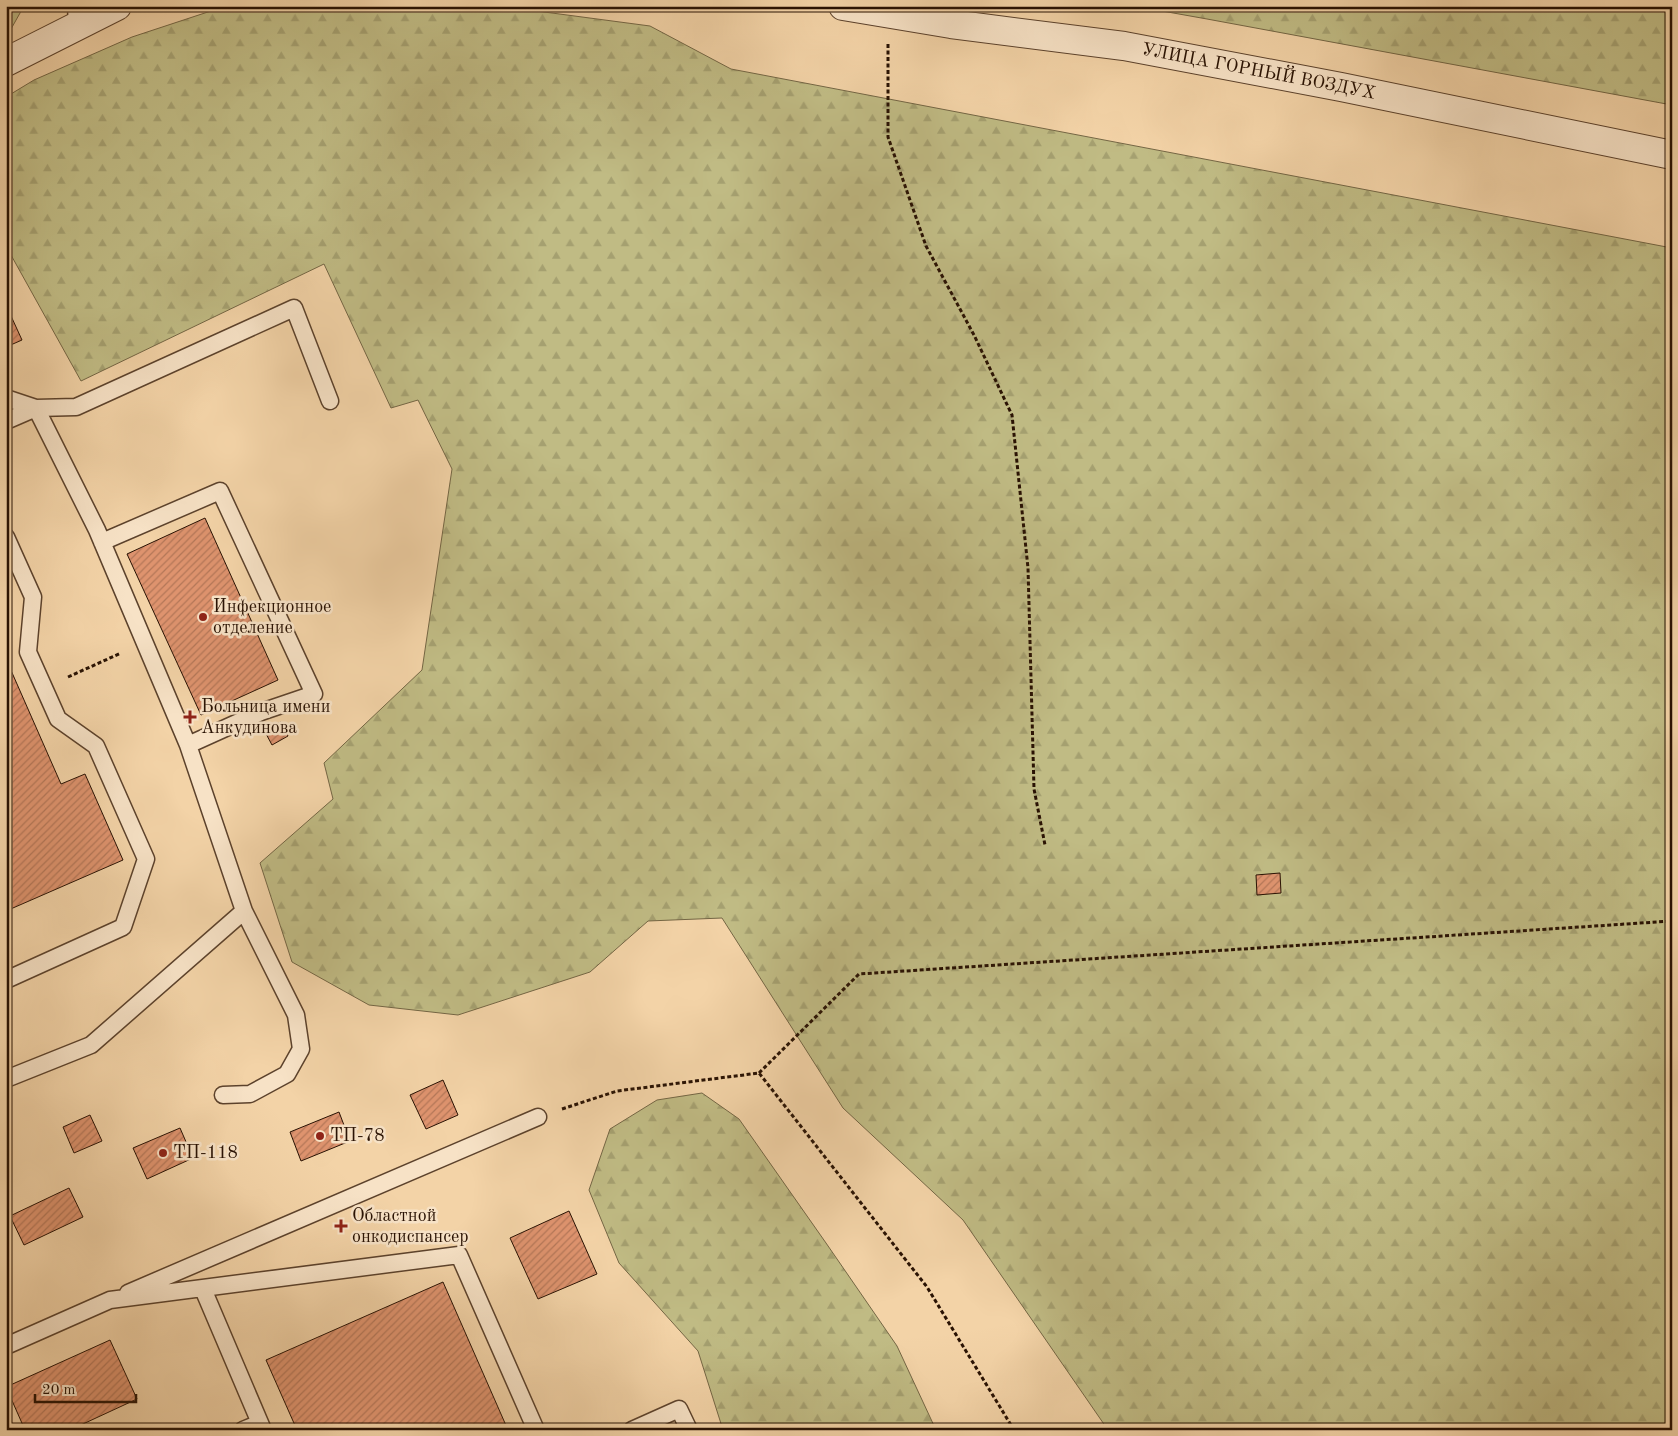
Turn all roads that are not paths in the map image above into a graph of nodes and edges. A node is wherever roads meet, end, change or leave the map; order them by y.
1 (117, 6) edge
2 (843, 6) edge
3 (76, 16) edge
4 (6, 62) edge
5 (1672, 155) edge
6 (6, 398) edge
7 (330, 401) dead end
8 (36, 408) junction
9 (6, 421) edge
10 (6, 538) edge
11 (102, 542) junction
12 (188, 745) junction
13 (244, 911) junction
14 (6, 980) edge
15 (6, 1079) edge
16 (222, 1095) dead end
17 (538, 1117) road end
18 (203, 1290) junction
19 (110, 1300) junction
20 (6, 1346) edge
21 (261, 1426) edge
22 (243, 1430) edge
23 (536, 1430) edge
24 (632, 1430) edge
25 (689, 1430) edge

1 - 3 street
2 - 5 street, УЛИЦА ГОРНЫЙ ВОЗДУХ
3 - 4 street
6 - 8 lane
7 - 8 lane
8 - 9 lane
8 - 11 lane
10 - 14 lane
11 - 12 lane
11 - 12 lane
12 - 13 lane
13 - 15 lane
13 - 16 lane
17 - 19 lane
18 - 19 lane
18 - 21 lane
18 - 23 lane
19 - 20 lane
21 - 22 lane
24 - 25 lane

